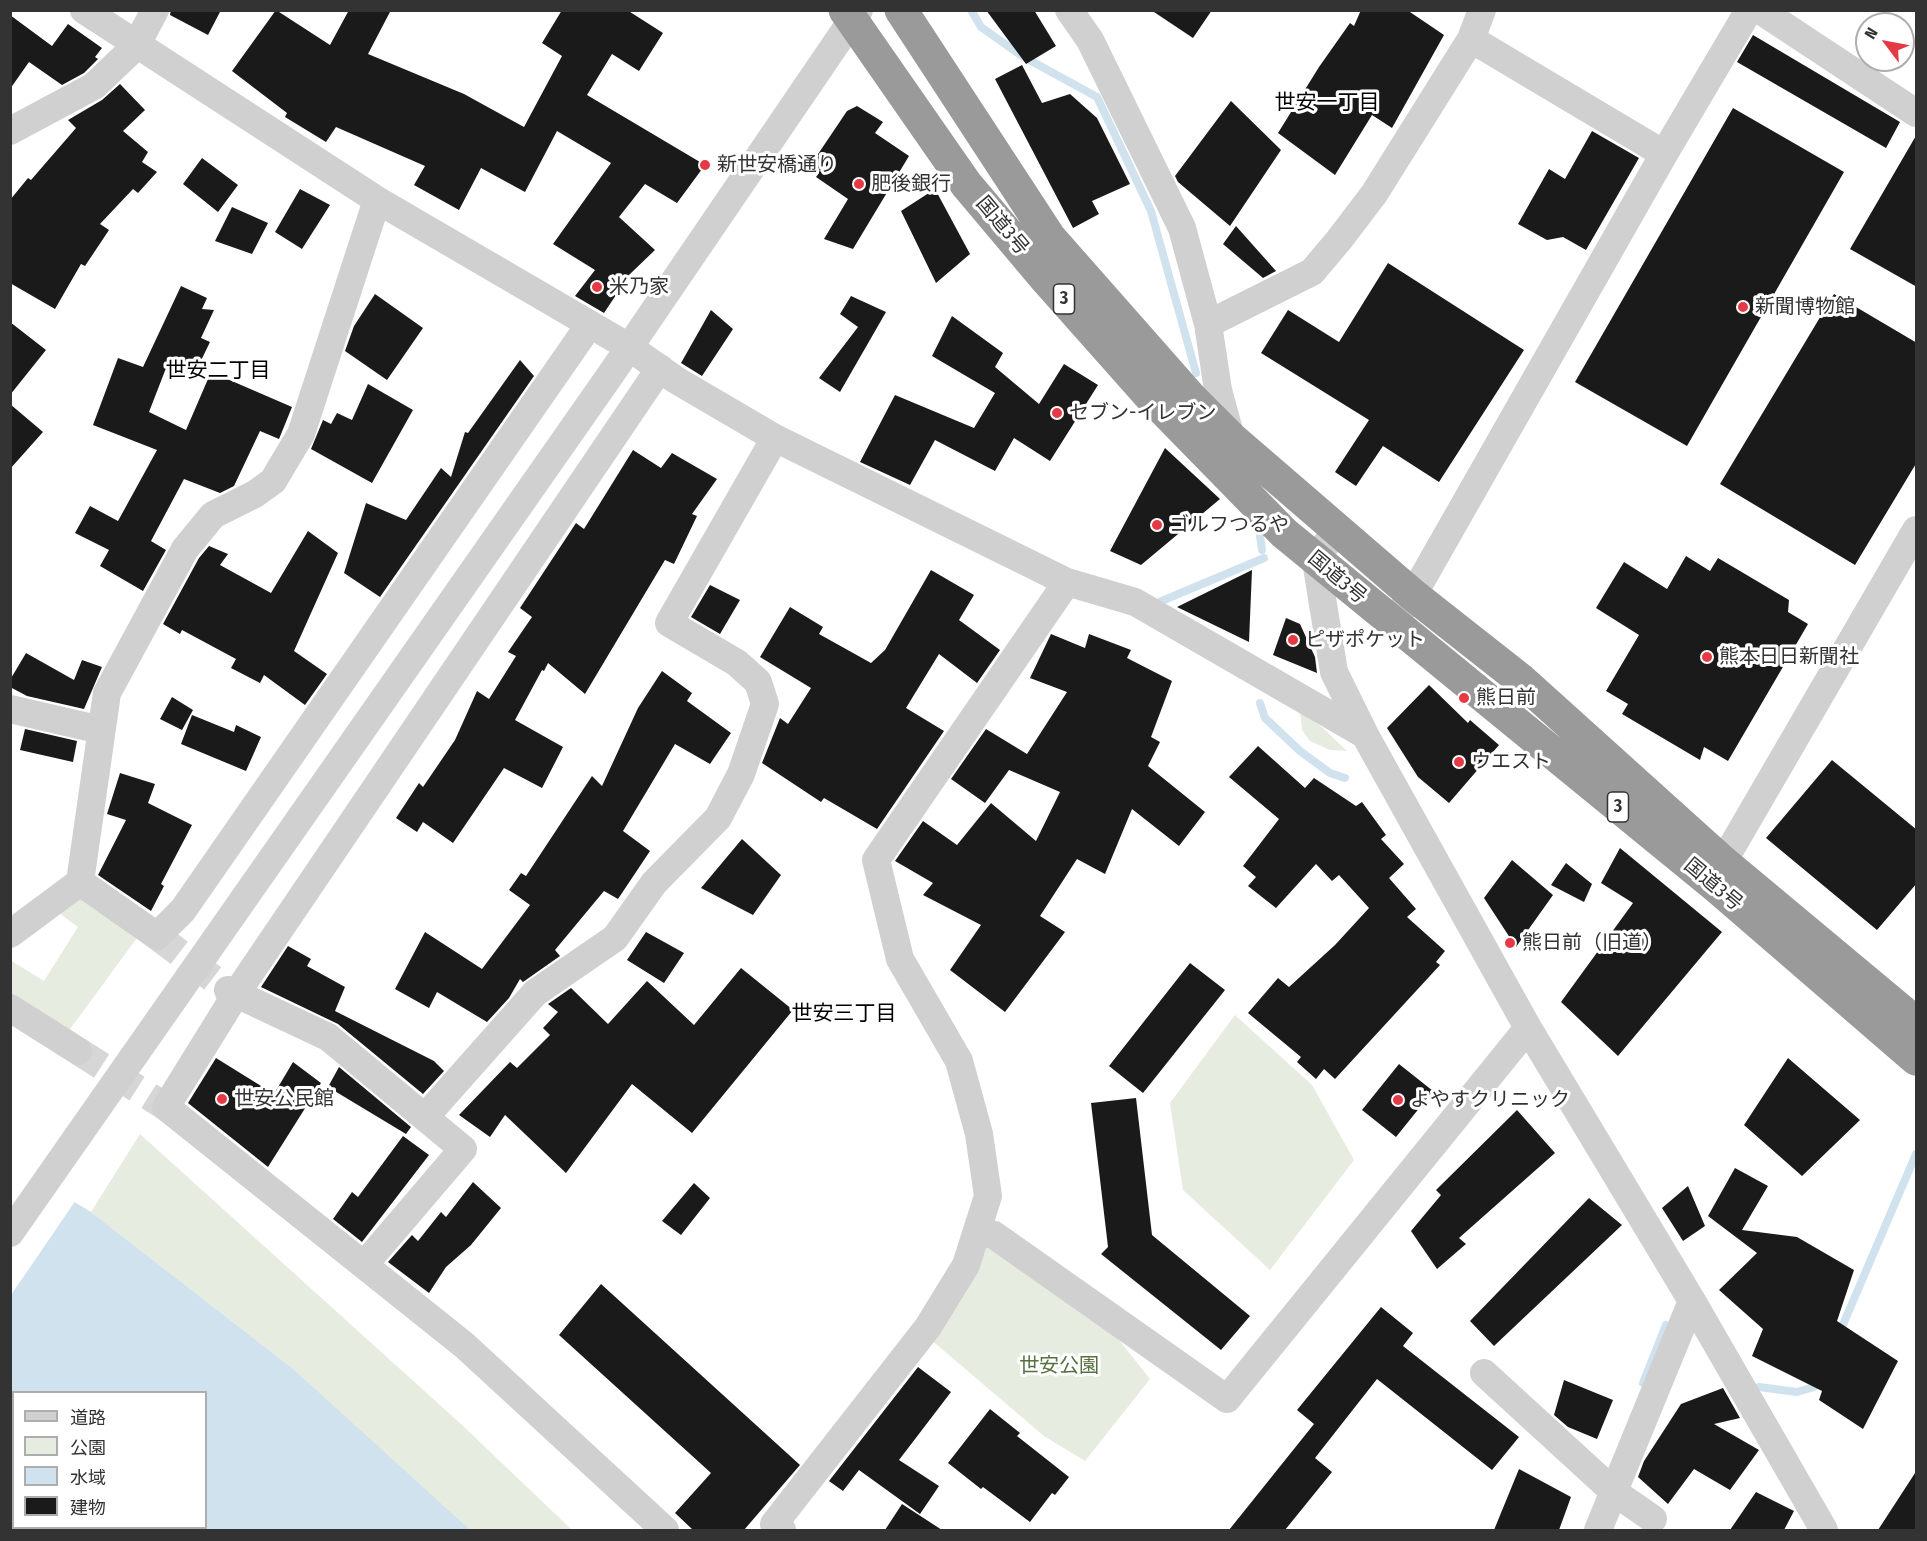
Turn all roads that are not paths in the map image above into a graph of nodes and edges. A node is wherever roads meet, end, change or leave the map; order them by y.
1 (84, 10) edge
2 (155, 10) edge
3 (901, 10) edge
4 (1069, 10) edge
5 (1482, 10) edge
6 (1749, 10) edge
7 (1760, 10) edge
8 (852, 15) edge
9 (1471, 39) junction
10 (136, 46) junction
11 (1917, 113) edge
12 (10, 131) edge
13 (1664, 154) junction
14 (377, 200) junction
15 (590, 324) junction
16 (1208, 324) junction
17 (630, 347) junction
18 (660, 368) junction
19 (776, 438) junction
20 (1231, 438) junction
21 (1336, 528) junction
22 (1917, 530) edge
23 (1316, 561) junction
24 (1067, 582) junction
25 (1413, 595) junction
26 (1392, 623) junction
27 (10, 709) edge
28 (101, 730) junction
29 (1365, 735) junction
30 (1723, 862) junction
31 (80, 882) junction
32 (10, 934) edge
33 (232, 992) junction
34 (10, 1008) edge
35 (1917, 1023) edge
36 (1528, 1028) junction
37 (78, 1051) tunnel mouth
38 (1917, 1059) edge
39 (425, 1117) junction
40 (977, 1231) junction
41 (10, 1233) edge
42 (364, 1265) junction
43 (1692, 1301) junction
44 (1484, 1373) dead end
45 (1614, 1492) junction
46 (1653, 1519) dead end
47 (774, 1528) edge
48 (664, 1530) edge
49 (1598, 1530) edge
50 (1824, 1530) edge

1 - 10 street
2 - 10 street
3 - 20 highway, 国道3号 / 3
4 - 16 street
5 - 9 street
6 - 13 street
7 - 11 street
8 - 17 street
8 - 23 highway, 国道3号 / 3
9 - 13 street
9 - 16 street
10 - 12 street
10 - 14 street
13 - 25 street
14 - 15 street
14 - 28 street
15 - 17 street
15 - 31 street
16 - 20 street
17 - 18 street
17 - 41 street
18 - 19 street
18 - 33 street
19 - 24 street
19 - 39 street
20 - 21 highway, 国道3号 / 3
21 - 23 street
21 - 25 highway, 国道3号 / 3
22 - 30 street
23 - 26 highway, 国道3号 / 3
23 - 29 street
24 - 29 street
24 - 40 street
25 - 26 street
25 - 30 highway, 国道3号 / 3
26 - 38 highway, 国道3号 / 3
27 - 28 street
28 - 31 street
29 - 36 street
30 - 35 highway, 国道3号 / 3
31 - 32 street
33 - 39 street
33 - 42 street
34 - 37 street
36 - 40 street
36 - 43 street
39 - 42 street
40 - 47 street
42 - 48 street
43 - 45 street
43 - 50 street
44 - 45 street
45 - 46 street
45 - 49 street

